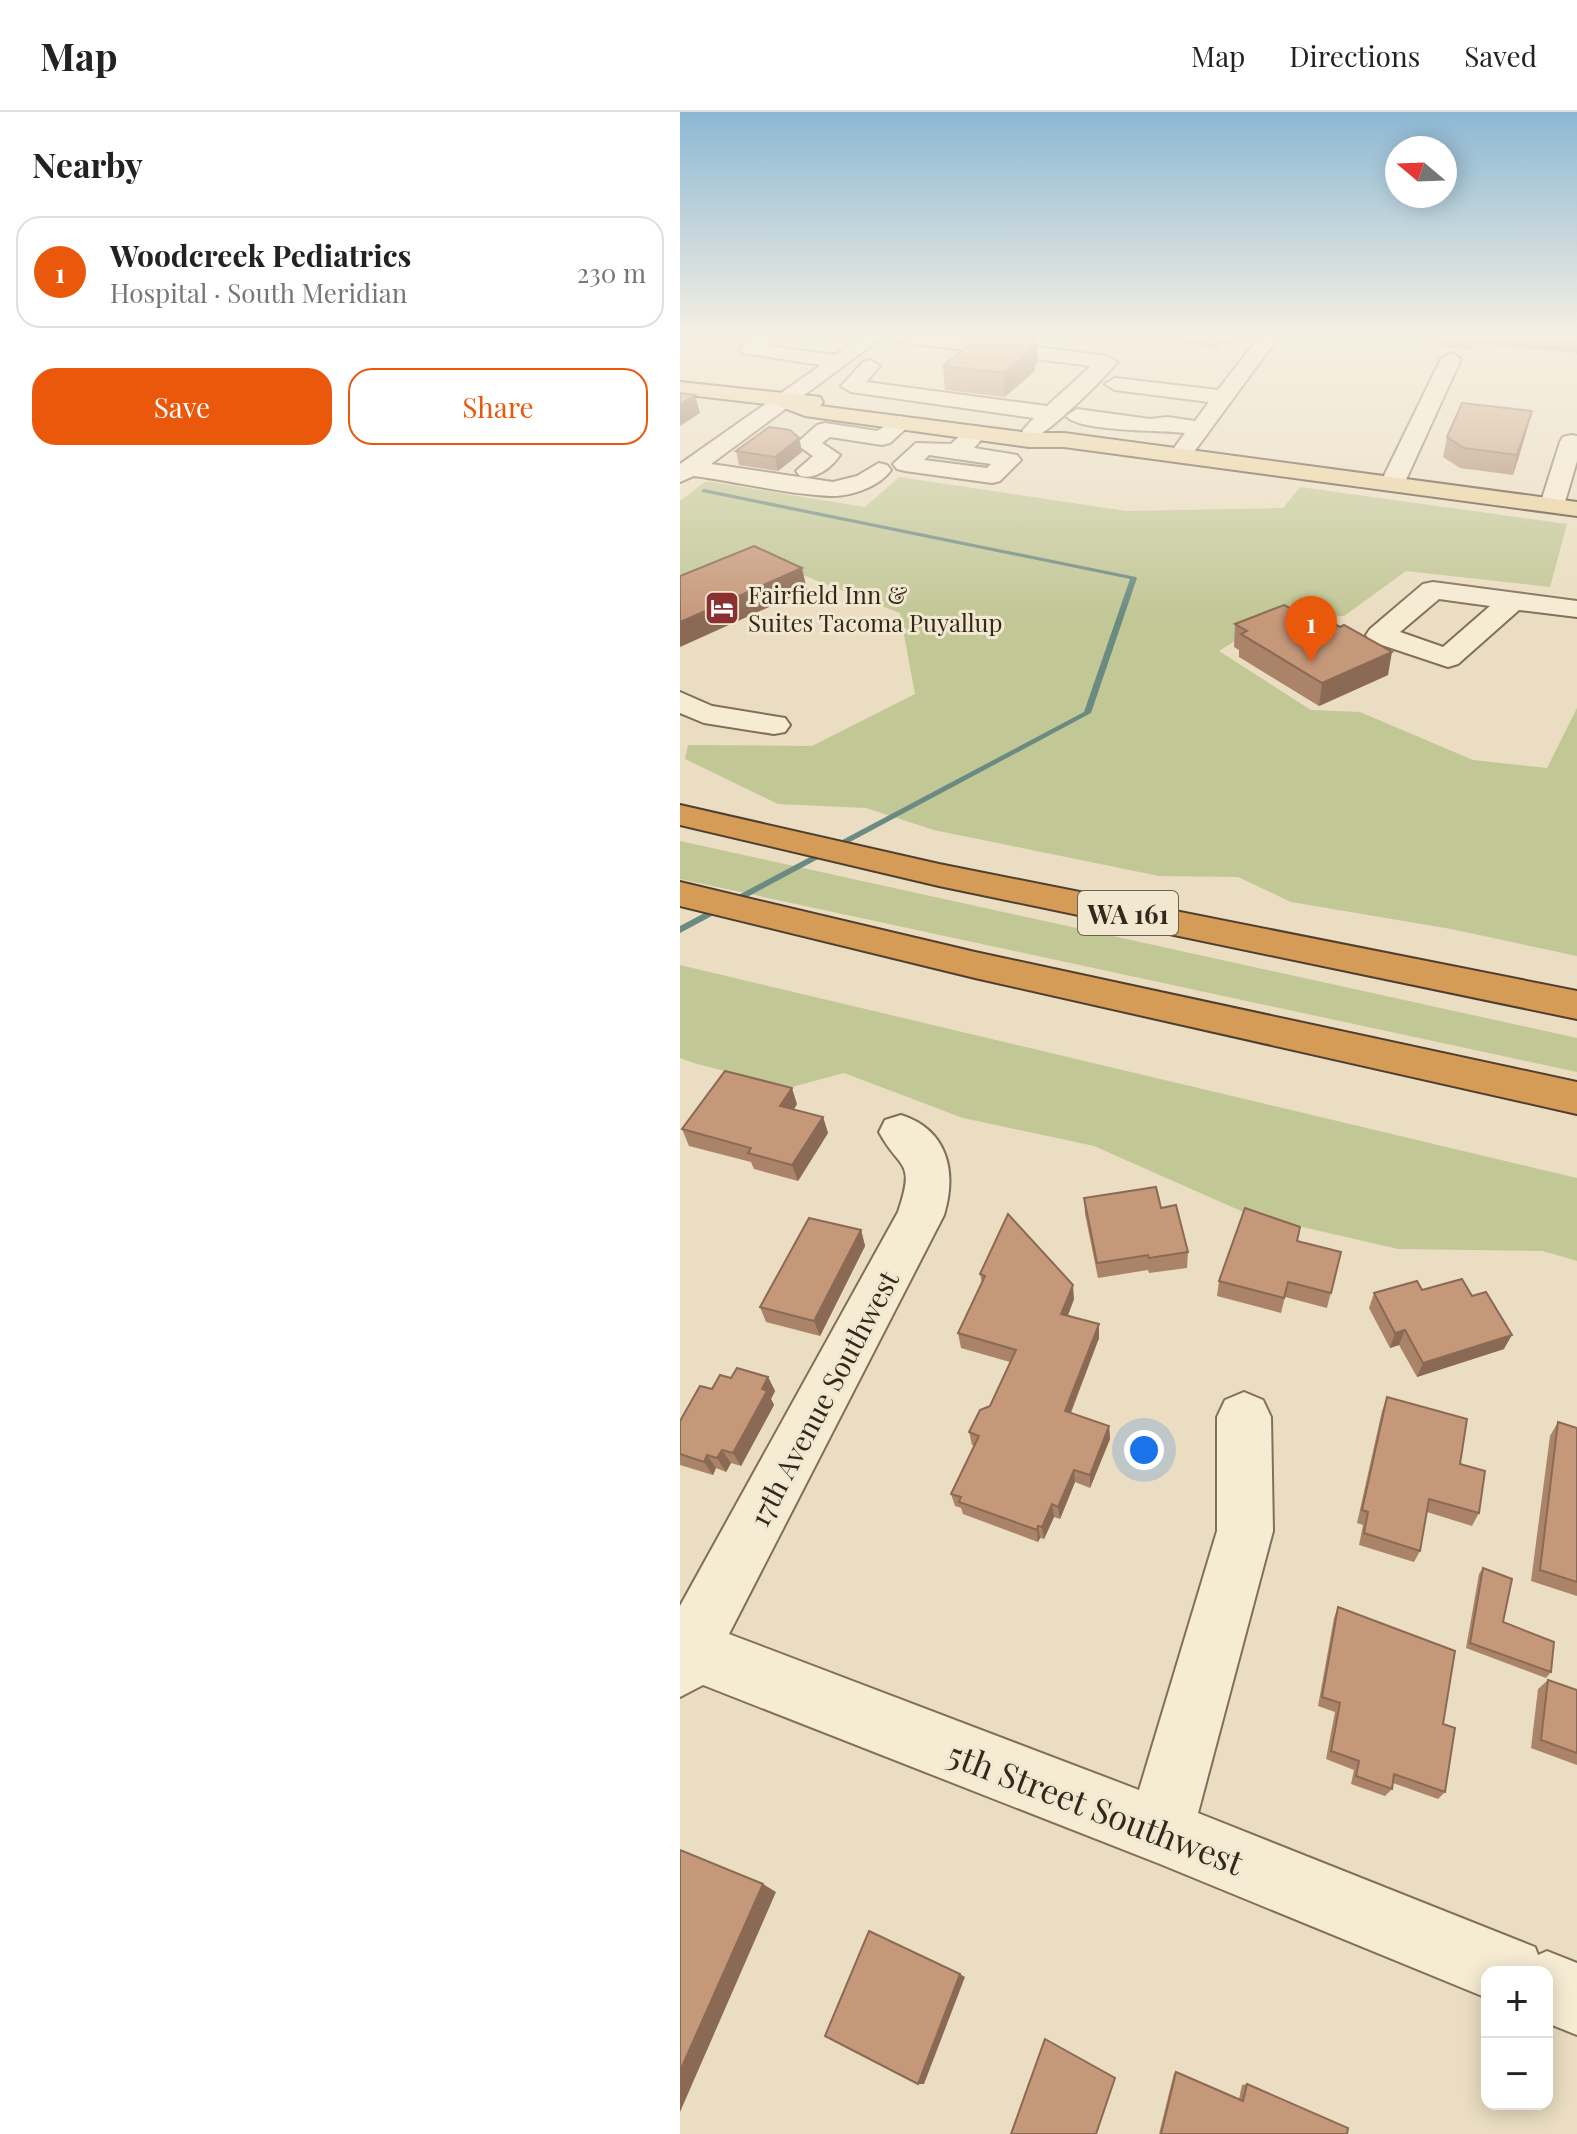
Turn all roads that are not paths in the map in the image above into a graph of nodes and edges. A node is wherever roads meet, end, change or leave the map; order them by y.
1 (743, 430) edge
2 (825, 430) edge
3 (828, 430) edge
4 (892, 430) edge
5 (956, 430) edge
6 (1028, 430) edge
7 (1198, 430) edge
8 (1417, 430) edge
9 (1033, 431) joint
10 (976, 433) junction
11 (882, 438) junction
12 (1064, 440) junction
13 (1577, 443) edge
14 (956, 452) dead end
15 (1180, 455) junction
16 (879, 470) junction
17 (683, 473) edge
18 (1392, 484) junction
19 (1552, 505) junction
20 (1577, 509) edge
21 (1512, 601) dead end
22 (1577, 609) edge
23 (680, 701) edge
24 (774, 725) dead end
25 (680, 815) edge
26 (680, 894) edge
27 (680, 913) edge
28 (875, 942) junction
29 (1577, 1005) edge
30 (1577, 1098) edge
31 (901, 1132) dead end
32 (1244, 1417) dead end
33 (683, 1654) edge
34 (1160, 1831) junction
35 (1495, 1966) edge
36 (1553, 1989) edge
37 (1577, 1999) edge

1 - 17 street
2 - 16 street
3 - 11 street
4 - 11 street
5 - 10 main road
6 - 9 main road
7 - 15 street
8 - 18 street
9 - 12 main road
10 - 12 main road
10 - 14 street
11 - 16 street
12 - 15 main road
13 - 19 street
15 - 18 main road
16 - 17 street
18 - 19 main road
19 - 20 main road
21 - 22 street
23 - 24 street
25 - 29 highway, WA 161
26 - 28 highway
27 - 28 highway
28 - 30 highway
31 - 33 street, 17th Avenue Southwest
32 - 34 street
33 - 34 street, 5th Street Southwest
34 - 35 street, 5th Street Southwest
36 - 37 street

